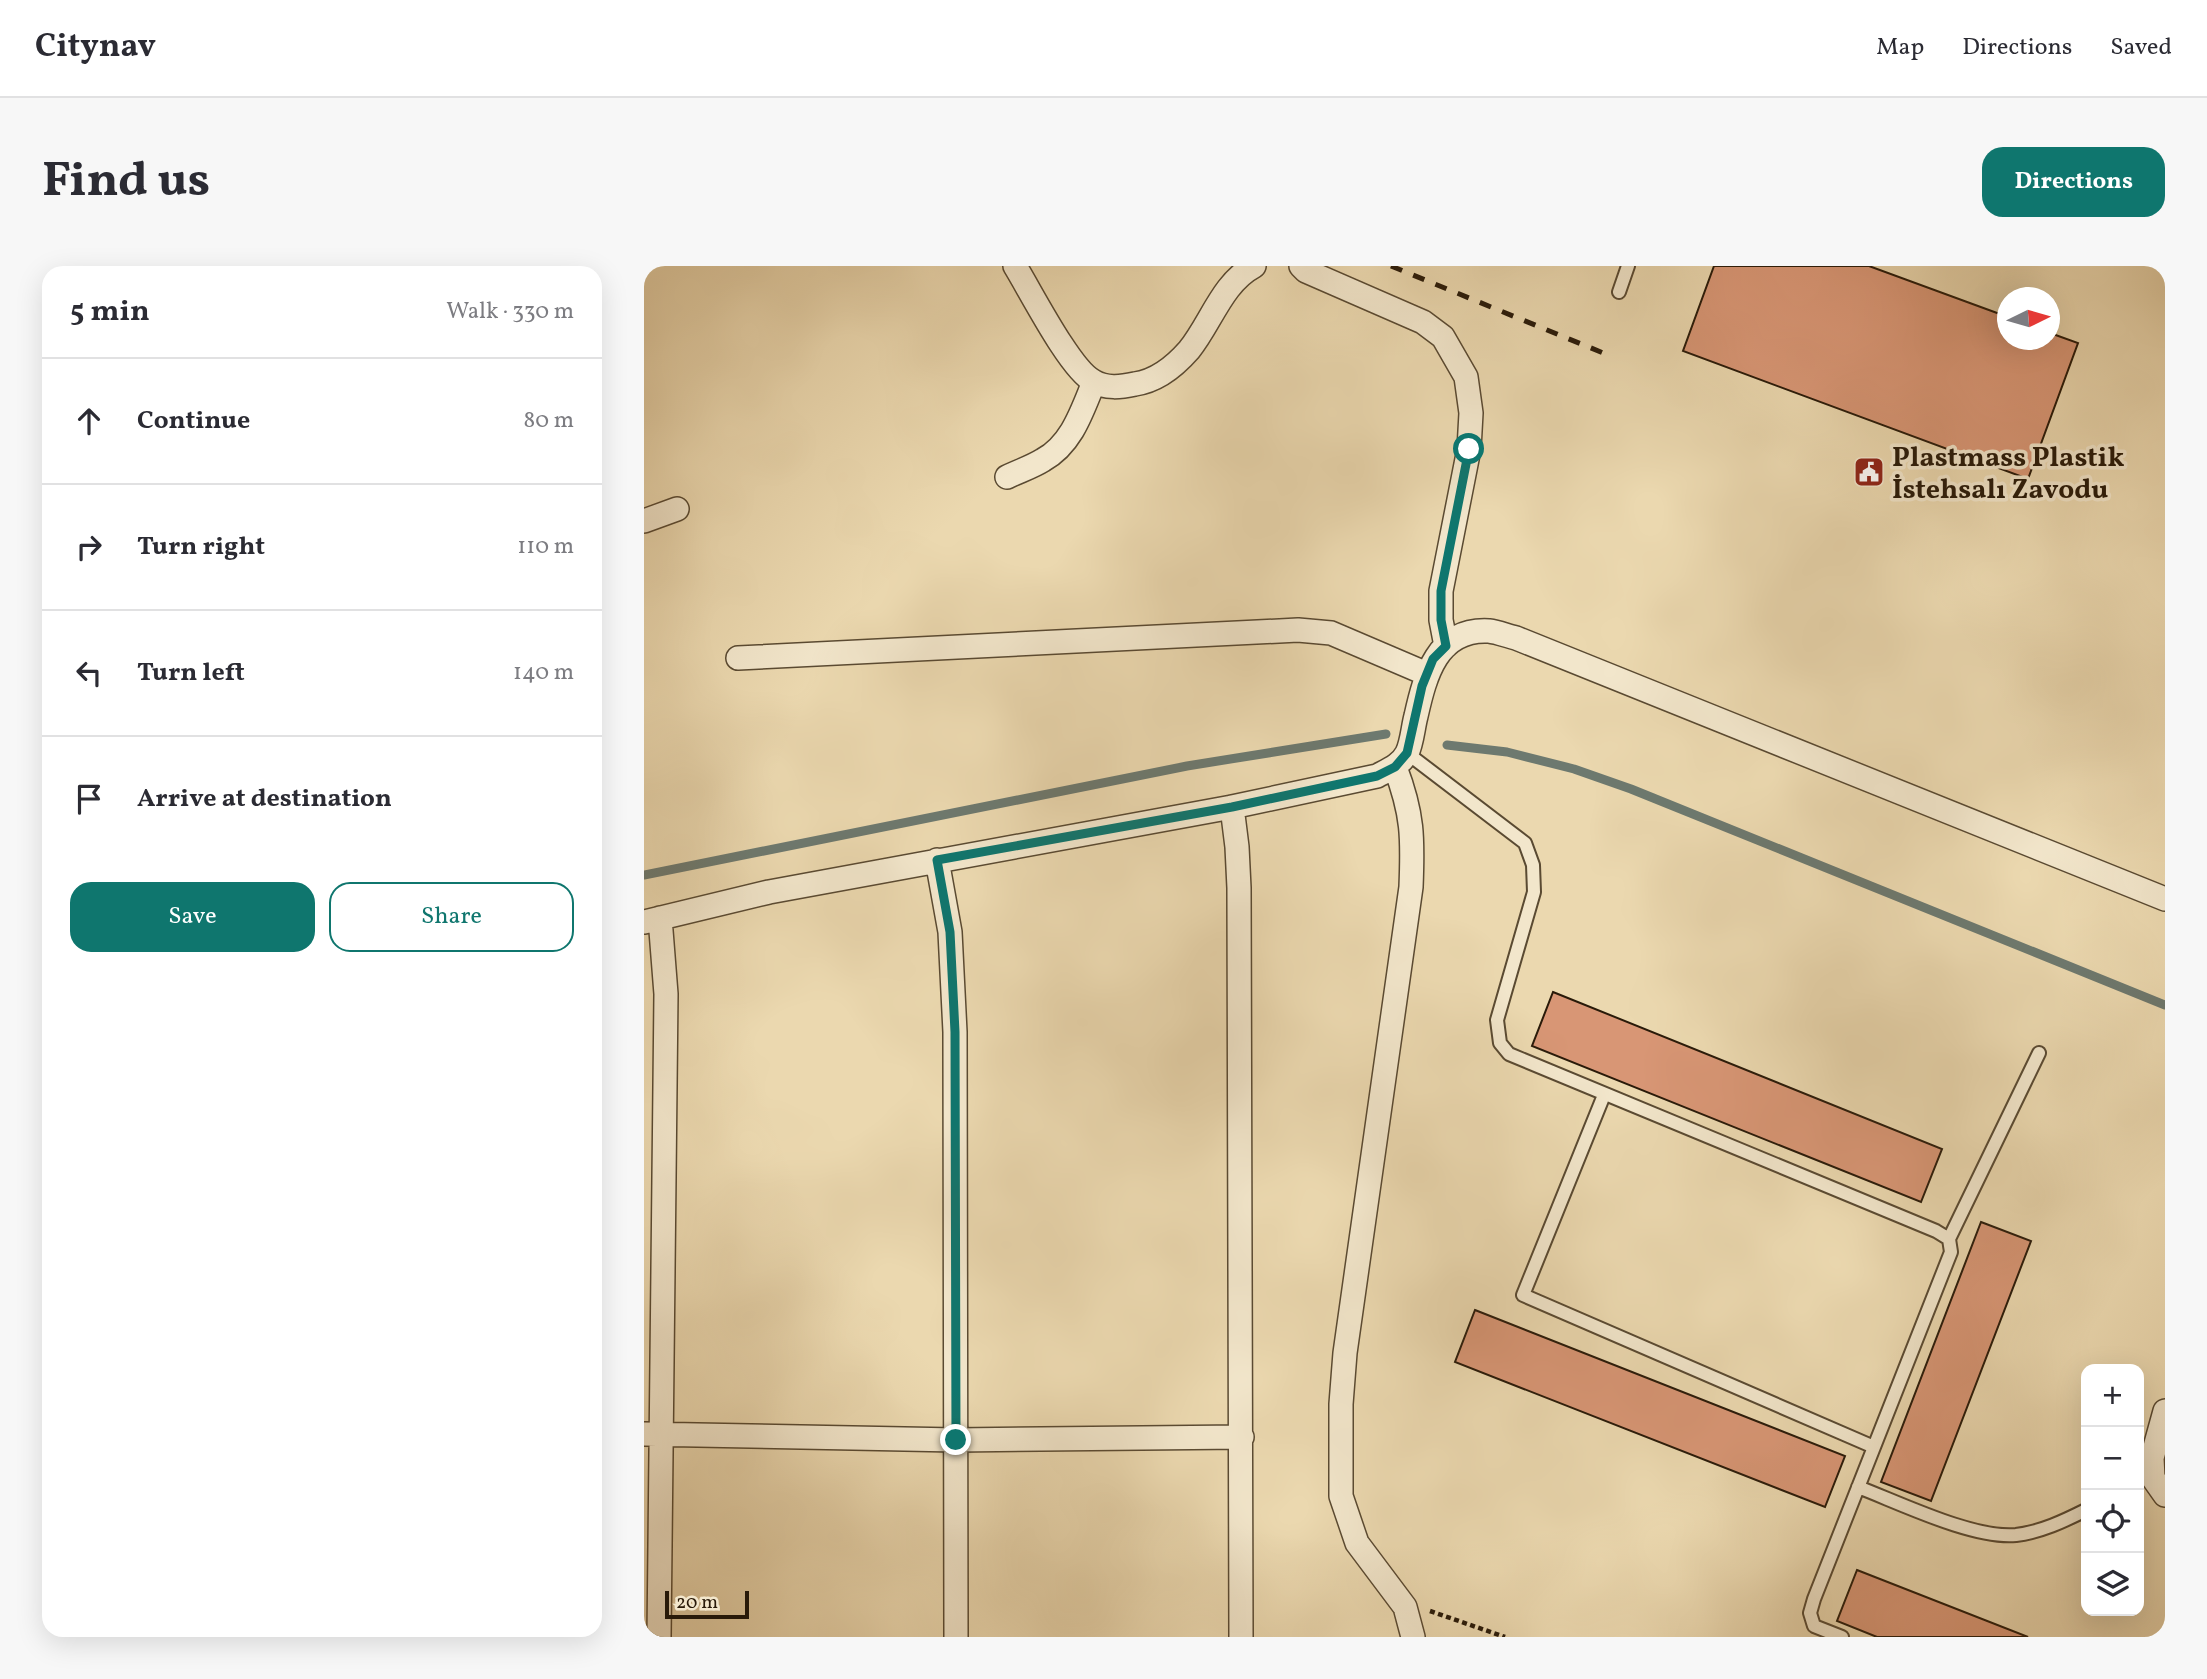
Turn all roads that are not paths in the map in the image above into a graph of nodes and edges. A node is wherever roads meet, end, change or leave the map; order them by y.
1 (1015, 266) edge
2 (1254, 266) edge
3 (1301, 266) edge
4 (1628, 266) edge
5 (1619, 292) dead end
6 (1094, 382) junction
7 (1007, 477) dead end
8 (677, 509) dead end
9 (644, 521) edge
10 (1446, 646) junction
11 (738, 658) dead end
12 (1427, 674) junction
13 (1401, 760) junction
14 (1232, 807) junction
15 (937, 860) junction
16 (2165, 899) edge
17 (652, 920) edge
18 (2039, 1053) dead end
19 (1604, 1095) junction
20 (1948, 1239) junction
21 (2165, 1411) edge
22 (653, 1434) edge
23 (1242, 1437) junction
24 (956, 1440) junction
25 (1874, 1447) junction
26 (2152, 1486) edge
27 (1858, 1487) junction
28 (2081, 1512) edge
29 (1812, 1631) edge
30 (659, 1637) edge
31 (956, 1637) edge
32 (1241, 1637) edge
33 (1413, 1637) edge
34 (1842, 1637) edge

1 - 6 street
2 - 6 street
3 - 10 street
4 - 5 lane
6 - 7 street
8 - 9 street
10 - 12 street
10 - 16 street
11 - 12 street
12 - 13 street
13 - 14 street
13 - 19 lane
13 - 33 street
14 - 15 street
14 - 23 street
15 - 17 street
15 - 24 street
17 - 22 street
18 - 20 lane
19 - 20 lane
19 - 25 lane
20 - 25 lane
21 - 26 street
22 - 24 street
22 - 30 street
23 - 24 street
23 - 32 street
24 - 31 street
25 - 27 lane
27 - 28 lane
27 - 29 lane
29 - 34 lane

